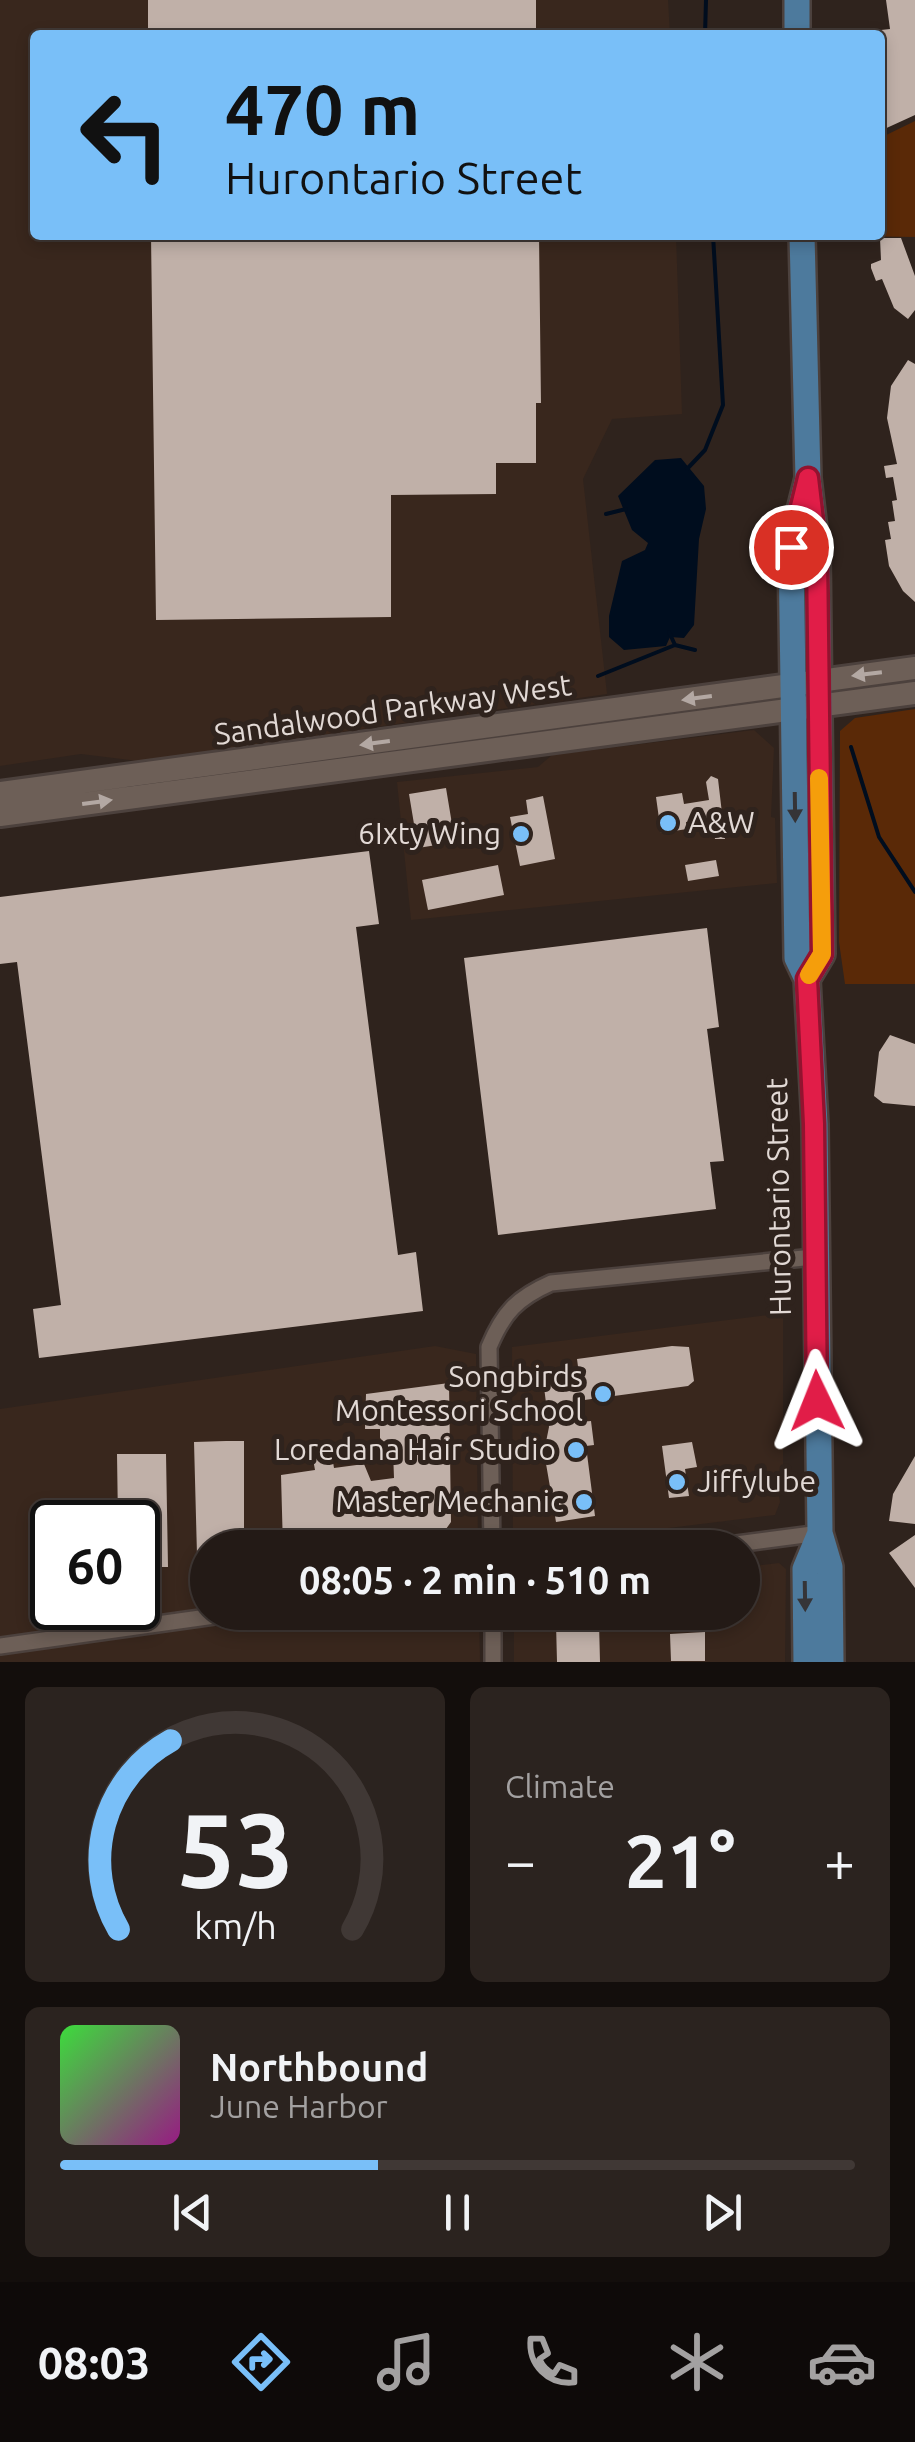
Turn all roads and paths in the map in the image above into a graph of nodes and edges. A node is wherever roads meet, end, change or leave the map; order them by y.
1 (797, 0) edge
2 (797, 30) edge
3 (802, 240) edge
4 (915, 668) edge
5 (915, 693) edge
6 (806, 695) junction
7 (0, 794) edge
8 (0, 815) edge
9 (814, 1257) junction
10 (492, 1530) edge
11 (820, 1533) junction
12 (760, 1541) edge
13 (190, 1619) edge
14 (493, 1630) edge
15 (0, 1646) edge
16 (494, 1662) edge
17 (806, 1662) edge
18 (831, 1662) edge

1 - 2 main road
3 - 6 main road, Hurontario Street
4 -> 6 main road
5 - 6 main road
6 -> 7 main road, Sandalwood Parkway West
8 -> 6 main road, Sandalwood Parkway West
6 - 9 main road, Hurontario Street
9 - 10 street
9 - 11 main road, Hurontario Street
11 - 12 street
11 -> 17 main road, Hurontario Street
11 - 18 main road, Hurontario Street
13 - 15 street
14 - 16 street

